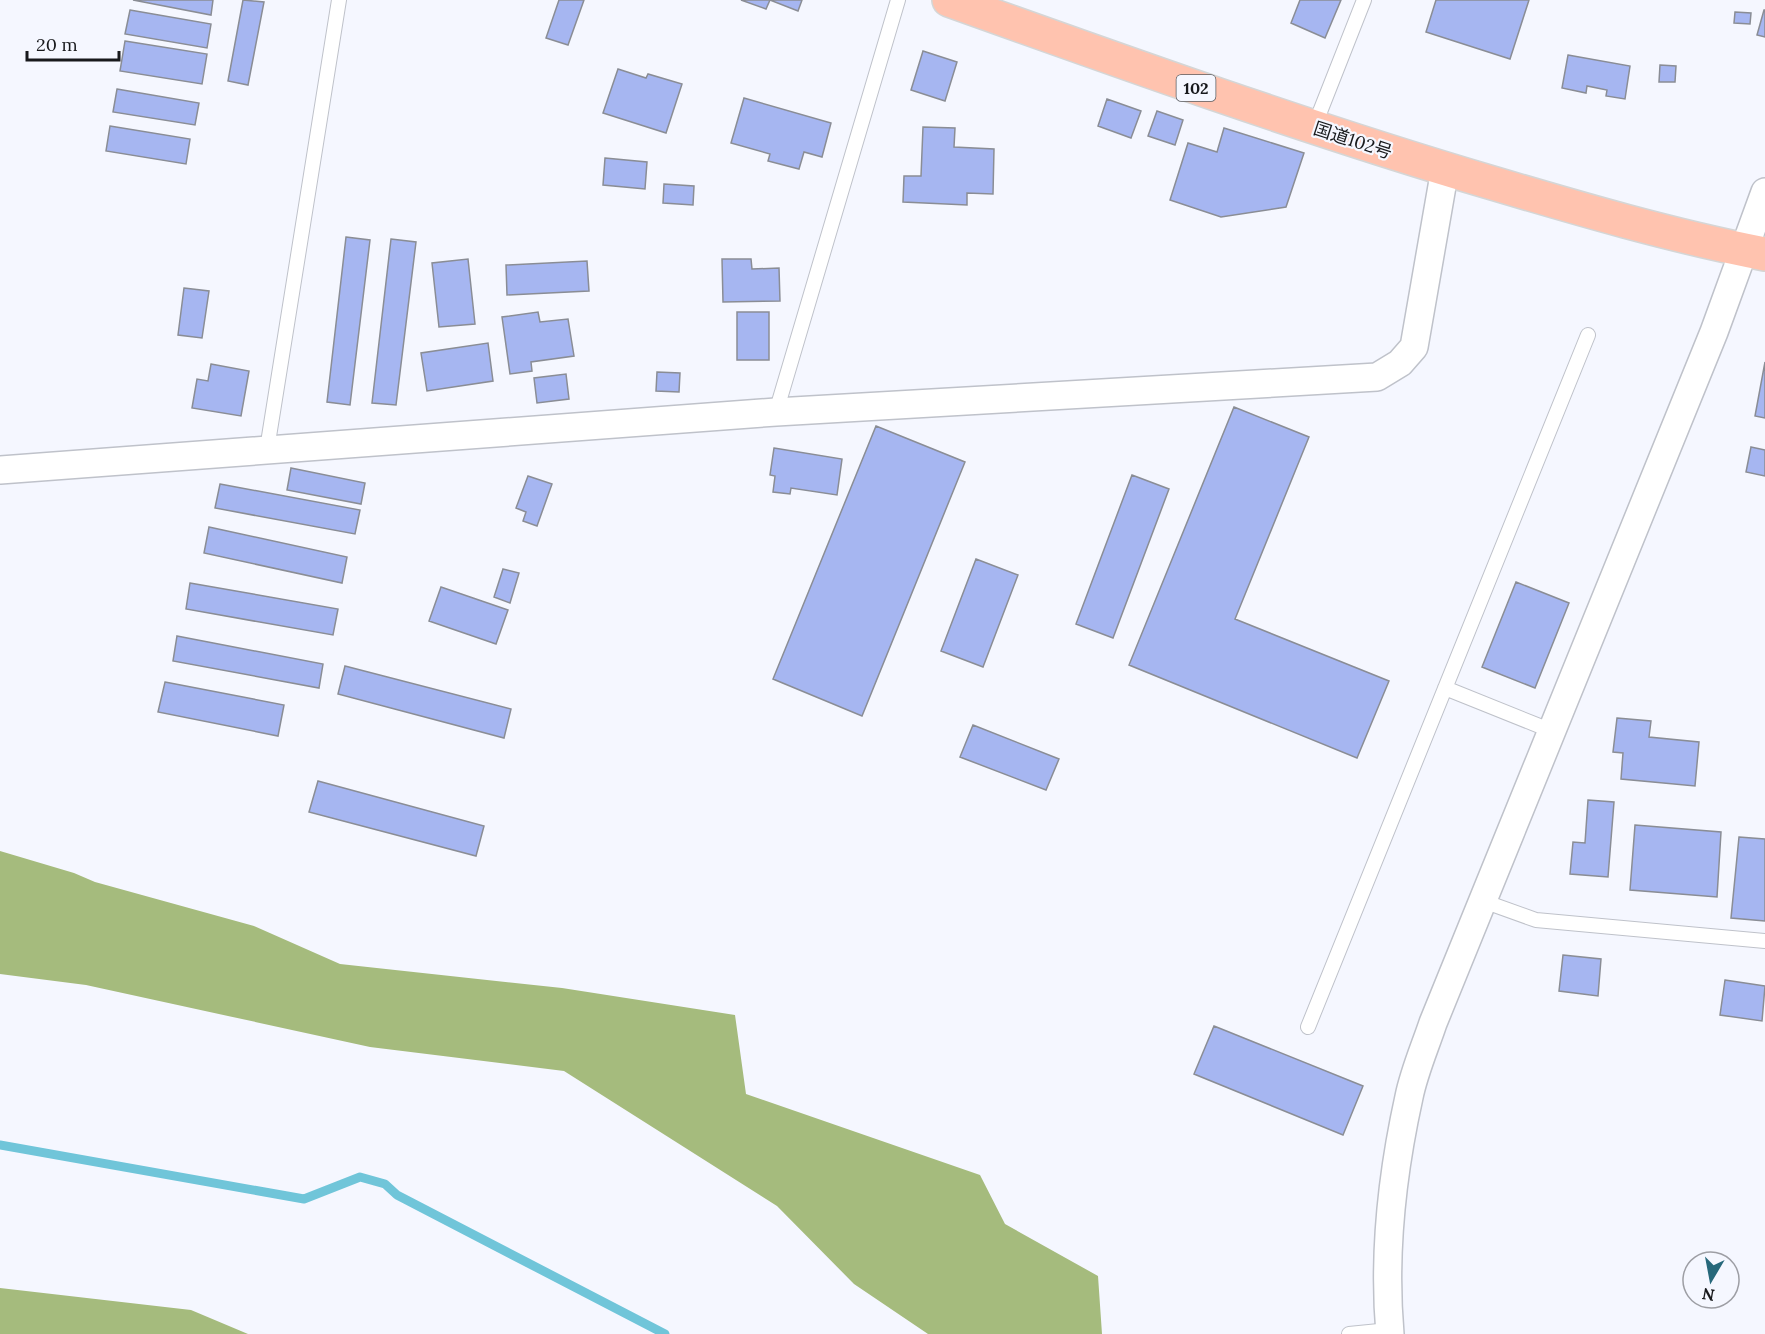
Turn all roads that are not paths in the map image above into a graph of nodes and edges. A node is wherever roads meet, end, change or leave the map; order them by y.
1 (339, 0) edge
2 (898, 0) edge
3 (949, 0) edge
4 (1364, 0) edge
5 (1314, 128) junction
6 (1445, 169) junction
7 (1765, 192) edge
8 (1754, 252) edge
9 (1587, 335) dead end
10 (776, 412) junction
11 (267, 449) junction
12 (0, 470) edge
13 (1445, 687) junction
14 (1552, 731) junction
15 (1483, 901) junction
16 (1765, 941) edge
17 (1308, 1027) dead end
18 (1390, 1332) edge
19 (1349, 1334) edge

1 - 11 lane
2 - 10 lane
3 - 5 highway, 国道102号 / 102
4 - 5 lane
5 - 6 highway, 国道102号 / 102
6 - 8 highway, 国道102号 / 102
6 - 10 street
7 - 8 street
8 - 14 street
9 - 13 lane
10 - 11 street
11 - 12 street
13 - 14 lane
13 - 17 lane
14 - 15 street
15 - 16 lane
15 - 18 street
18 - 19 lane

